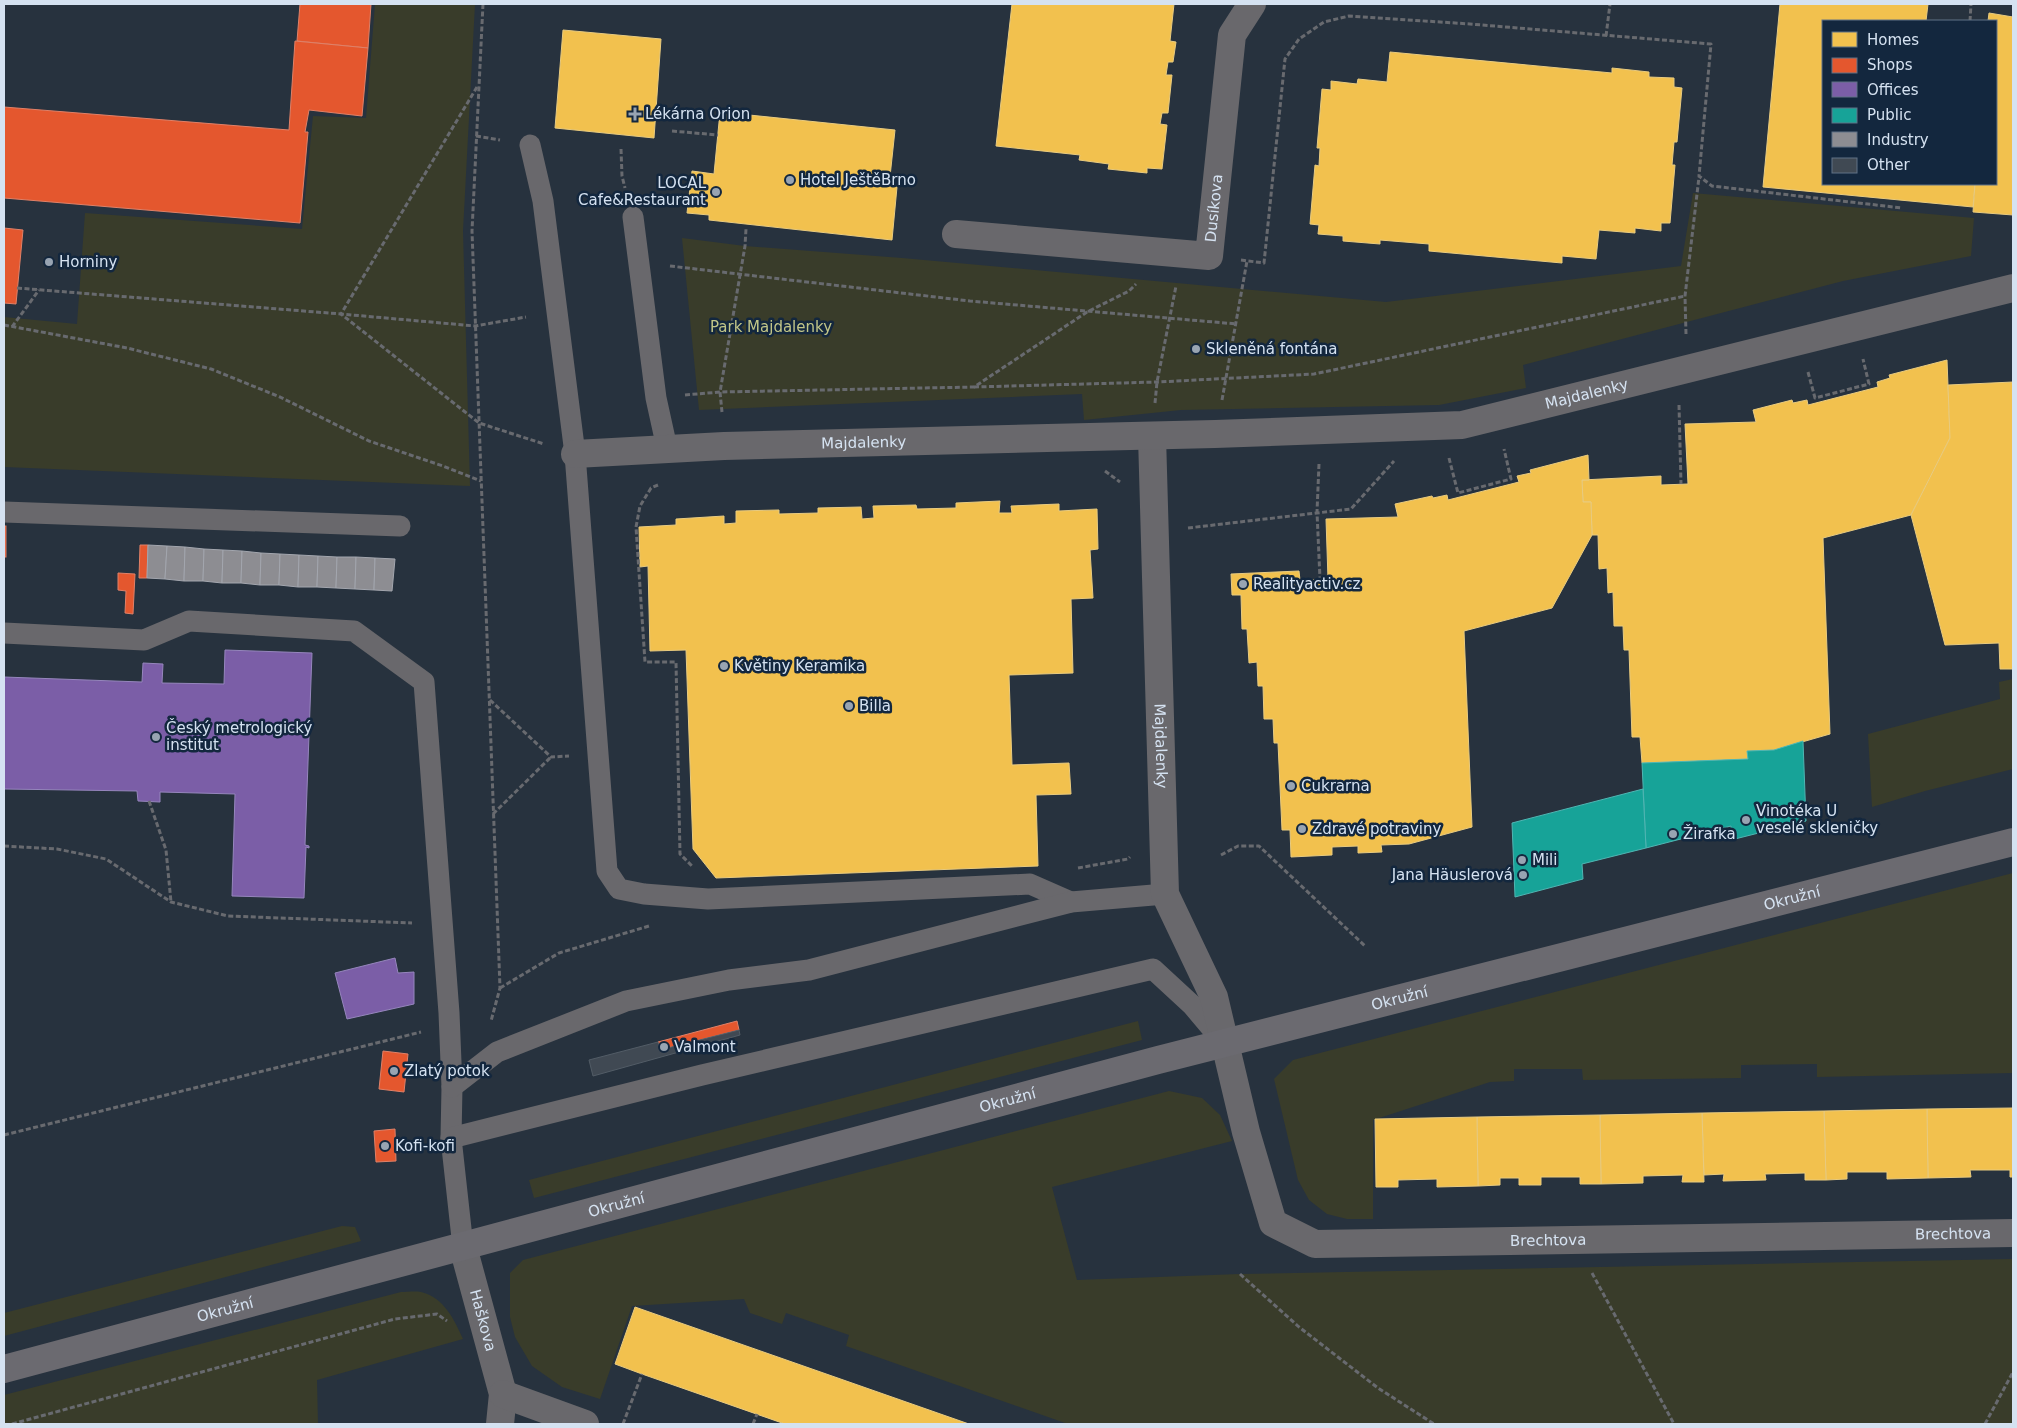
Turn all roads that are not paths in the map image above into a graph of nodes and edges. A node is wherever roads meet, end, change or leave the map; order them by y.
1 (1252, 4) edge
2 (530, 145) dead end
3 (633, 217) road end
4 (956, 234) dead end
5 (2013, 288) edge
6 (1152, 436) junction
7 (667, 448) junction
8 (575, 454) junction
9 (4, 512) edge
10 (400, 526) dead end
11 (4, 633) edge
12 (2013, 842) edge
13 (1165, 894) junction
14 (1071, 902) junction
15 (1224, 1044) junction
16 (452, 1087) junction
17 (451, 1138) junction
18 (2013, 1233) edge
19 (463, 1246) junction
20 (4, 1369) edge
21 (503, 1394) junction
22 (500, 1424) edge
23 (585, 1424) edge

1 - 4 street, Dusíkova
2 - 8 lane
3 - 7 lane
5 - 6 street, Majdalenky
6 - 7 street, Majdalenky
6 - 13 street, Majdalenky
7 - 8 street, Majdalenky
8 - 14 lane
9 - 10 lane
11 - 16 lane
12 - 15 street, Okružní
13 - 14 lane
13 - 15 street, Majdalenky
14 - 16 lane
15 - 17 lane
15 - 18 street, Brechtova
15 - 19 street, Okružní
16 - 17 lane
17 - 19 lane
19 - 20 street, Okružní
19 - 21 street, Haškova
21 - 22 street, Haškova
21 - 23 street

